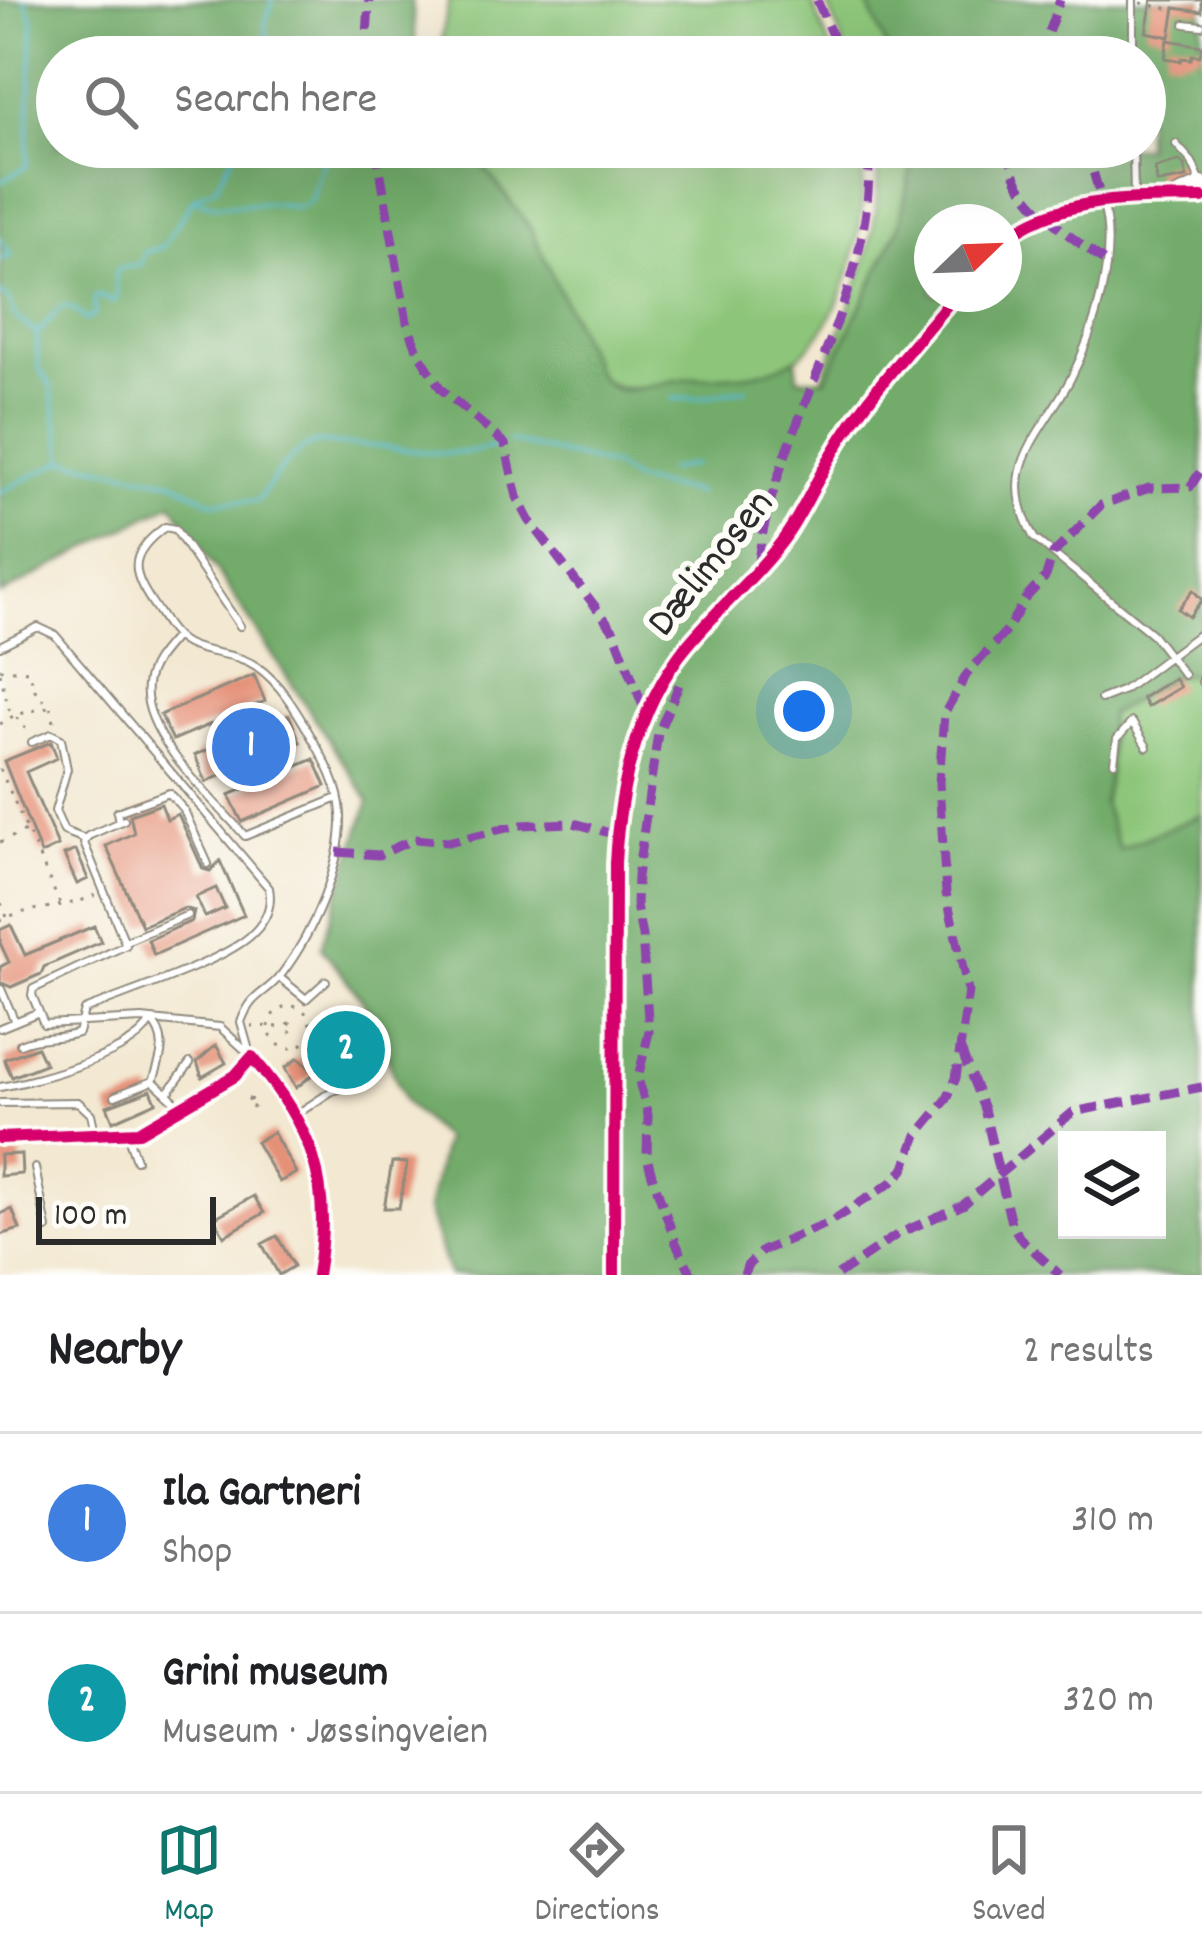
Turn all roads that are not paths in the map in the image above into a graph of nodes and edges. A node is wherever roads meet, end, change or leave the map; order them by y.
1 (1133, 0) edge
2 (1184, 24) dead end
3 (1202, 26) edge
4 (1133, 36) edge
5 (1176, 144) dead end
6 (1133, 168) edge
7 (1202, 184) edge
8 (1202, 198) edge
9 (1166, 199) junction
10 (1134, 200) junction
11 (1102, 202) junction
12 (1022, 228) edge
13 (941, 312) edge
14 (239, 626) dead end
15 (1202, 632) edge
16 (176, 636) junction
17 (0, 646) edge
18 (1169, 656) junction
19 (1184, 675) dead end
20 (1101, 699) dead end
21 (34, 741) road end
22 (1147, 747) dead end
23 (1114, 762) dead end
24 (338, 798) junction
25 (85, 839) junction
26 (208, 864) dead end
27 (188, 915) dead end
28 (126, 941) junction
29 (279, 977) junction
30 (326, 981) dead end
31 (1, 989) edge
32 (39, 1012) junction
33 (150, 1020) junction
34 (15, 1022) junction
35 (80, 1024) junction
36 (0, 1028) edge
37 (20, 1044) dead end
38 (252, 1057) junction
39 (190, 1063) dead end
40 (153, 1081) junction
41 (0, 1087) edge
42 (341, 1088) junction
43 (168, 1093) junction
44 (115, 1096) dead end
45 (0, 1103) edge
46 (182, 1110) junction
47 (297, 1114) junction
48 (127, 1134) junction
49 (95, 1136) junction
50 (0, 1138) edge
51 (136, 1160) dead end
52 (35, 1168) dead end
53 (47, 1228) dead end
54 (317, 1275) edge
55 (614, 1275) edge

1 - 4 lane
2 - 3 lane
5 - 7 lane
6 - 10 lane
7 - 9 street
8 - 9 street
9 - 10 street
10 - 11 street
11 - 12 street
11 - 18 lane
13 - 55 street, Dælimosen
14 - 16 lane
15 - 18 lane
16 - 24 lane
16 - 24 lane
17 - 35 lane
18 - 19 lane
18 - 20 lane
21 - 25 lane
22 - 23 lane
24 - 29 lane
25 - 26 lane
25 - 28 lane
27 - 28 lane
28 - 32 lane
29 - 30 lane
29 - 38 lane
31 - 34 lane
32 - 34 lane
32 - 35 lane
33 - 35 lane
33 - 38 lane
33 - 40 lane
33 - 41 lane
34 - 36 lane
35 - 37 lane
38 - 46 street
38 - 47 street
39 - 43 lane
40 - 43 lane
40 - 44 lane
42 - 42 lane
42 - 47 lane
43 - 46 lane
45 - 49 lane
46 - 48 street
47 - 54 street
48 - 49 street
48 - 51 lane
49 - 50 street
52 - 53 lane

